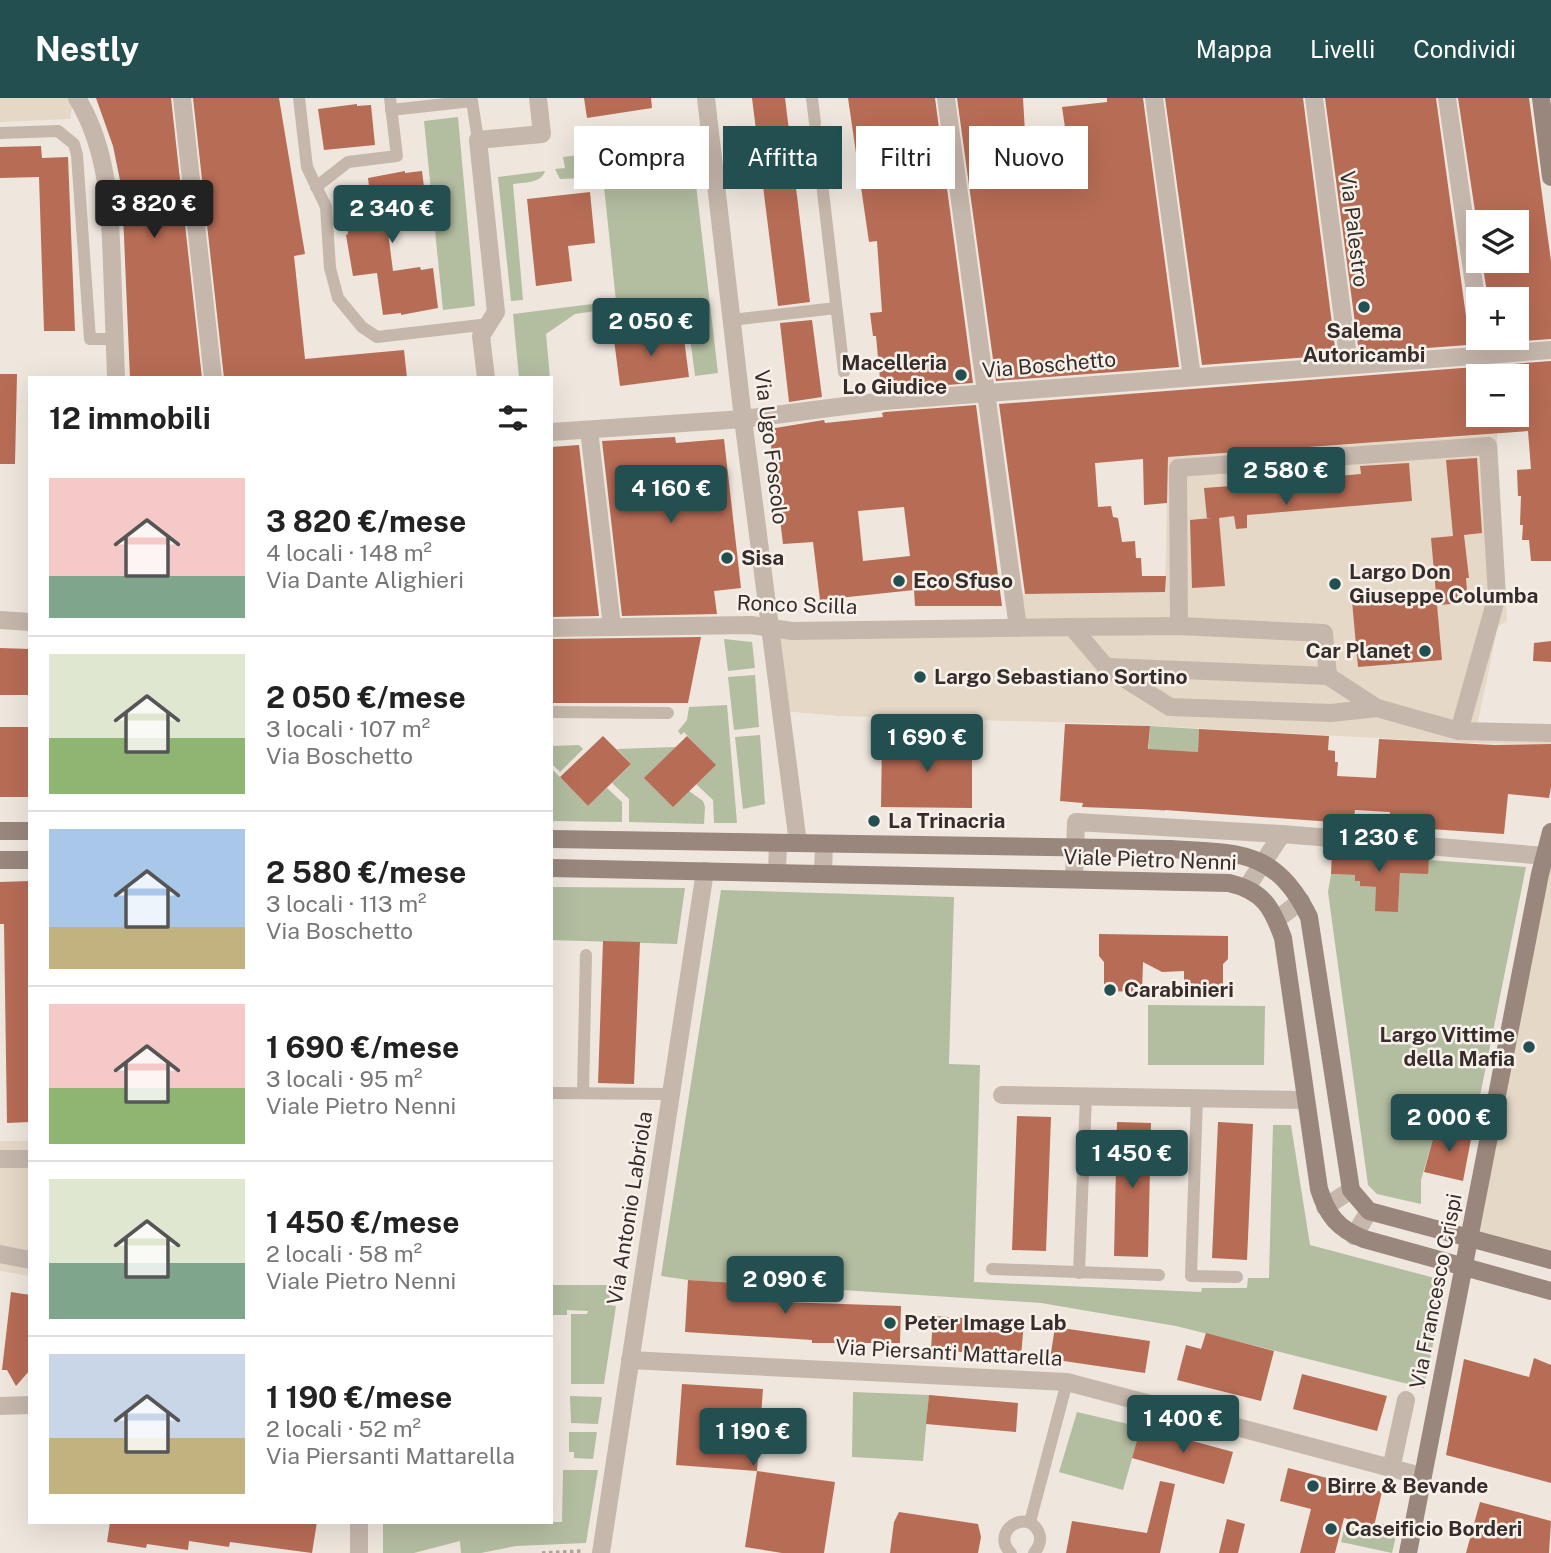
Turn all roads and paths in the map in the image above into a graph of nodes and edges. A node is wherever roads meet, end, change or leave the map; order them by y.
1 (77, 98) edge
2 (183, 98) edge
3 (299, 98) edge
4 (538, 98) edge
5 (706, 98) edge
6 (813, 98) edge
7 (946, 98) edge
8 (1154, 98) edge
9 (1314, 98) edge
10 (1447, 98) edge
11 (1541, 98) edge
12 (390, 104) edge
13 (815, 123) dead end
14 (0, 133) edge
15 (478, 139) junction
16 (1551, 177) edge
17 (316, 187) junction
18 (823, 189) edge
19 (1474, 287) edge
20 (836, 308) junction
21 (732, 320) junction
22 (489, 324) junction
23 (115, 339) junction
24 (1466, 348) edge
25 (1529, 349) edge
26 (1551, 350) edge
27 (1349, 365) junction
28 (844, 372) dead end
29 (116, 376) edge
30 (213, 376) edge
31 (486, 376) edge
32 (1192, 377) junction
33 (987, 393) junction
34 (743, 419) junction
35 (589, 430) junction
36 (553, 432) edge
37 (0, 621) edge
38 (28, 622) edge
39 (612, 626) junction
40 (1178, 626) junction
41 (1072, 627) junction
42 (553, 628) edge
43 (1018, 628) junction
44 (772, 629) junction
45 (1106, 667) junction
46 (1328, 676) junction
47 (1377, 708) junction
48 (553, 712) edge
49 (668, 713) dead end
50 (1459, 730) junction
51 (1551, 733) edge
52 (0, 831) edge
53 (28, 831) edge
54 (1551, 832) edge
55 (1282, 834) junction
56 (553, 839) edge
57 (778, 843) junction
58 (799, 843) junction
59 (824, 844) junction
60 (1075, 848) junction
61 (1546, 856) junction
62 (0, 860) edge
63 (28, 860) edge
64 (1264, 863) junction
65 (553, 869) edge
66 (705, 871) junction
67 (778, 872) junction
68 (823, 873) junction
69 (1546, 874) edge
70 (1074, 879) junction
71 (1247, 887) junction
72 (1301, 901) junction
73 (1276, 920) junction
74 (586, 955) dead end
75 (553, 1093) edge
76 (583, 1093) junction
77 (671, 1094) junction
78 (1002, 1095) dead end
79 (1086, 1096) junction
80 (1197, 1098) junction
81 (1305, 1100) junction
82 (28, 1158) edge
83 (0, 1159) edge
84 (1351, 1190) junction
85 (1325, 1207) junction
86 (1369, 1211) junction
87 (1354, 1236) junction
88 (1471, 1238) junction
89 (0, 1254) edge
90 (28, 1259) edge
91 (1551, 1260) edge
92 (1464, 1268) junction
93 (992, 1269) dead end
94 (1079, 1273) junction
95 (1159, 1275) dead end
96 (1237, 1277) dead end
97 (1551, 1291) edge
98 (630, 1360) junction
99 (1067, 1382) junction
100 (1406, 1400) dead end
101 (28, 1405) edge
102 (0, 1406) edge
103 (1391, 1469) junction
104 (1421, 1476) junction
105 (1030, 1522) junction
106 (359, 1524) edge
107 (359, 1553) edge
108 (601, 1553) edge
109 (1011, 1553) edge
110 (1034, 1553) edge
111 (1408, 1553) edge

1 - 23 street
2 - 30 street
3 - 17 lane
4 - 15 street
5 - 21 street, Via Ugo Foscolo
6 - 13 lane
7 - 33 street
8 - 32 street
9 - 27 street, Via Palestro
10 - 19 street
11 - 16 street
12 - 15 lane
12 - 17 lane
14 - 23 lane
15 - 22 street
17 - 22 lane
18 - 20 lane
20 - 21 lane
20 - 28 lane
21 - 34 street, Via Ugo Foscolo
22 - 31 street
23 - 29 street
24 - 27 street, Via Boschetto
25 - 26 street, Via Boschetto
27 - 32 street, Via Boschetto
32 - 33 street, Via Boschetto
33 - 34 street, Via Boschetto
33 - 43 street
34 - 35 street, Via Boschetto
34 - 44 street, Via Ugo Foscolo
35 - 36 street, Via Boschetto
35 - 39 street
37 - 38 street
39 - 42 street, Ronco Scilla
39 - 44 street, Ronco Scilla
40 - 41 street, Ronco Scilla
40 - 46 street, Ronco Scilla
40 - 50 street
41 - 43 street, Ronco Scilla
41 - 45 street
43 - 44 street, Ronco Scilla
44 - 58 street, Via Ugo Foscolo
45 - 46 street
45 - 47 street
46 - 47 street
47 - 50 street
48 - 49 lane
50 - 51 street
52 - 53 street
54 - 61 street, Via Francesco Crispi
55 - 60 street
55 - 61 street
55 - 64 street
56 - 57 street, Viale Pietro Nenni
57 - 58 street, Viale Pietro Nenni
57 - 67 street
58 - 59 street, Viale Pietro Nenni
59 - 60 street, Viale Pietro Nenni
59 - 68 street
60 - 64 street, Viale Pietro Nenni
60 - 70 street
61 - 69 street, Via Francesco Crispi
62 - 63 street
64 - 71 street
64 - 72 street, Viale Pietro Nenni
65 - 66 street, Viale Pietro Nenni
66 - 67 street, Viale Pietro Nenni
66 - 77 street, Via Antonio Labriola
67 - 68 street, Viale Pietro Nenni
68 - 70 street, Viale Pietro Nenni
69 - 88 street, Via Francesco Crispi
70 - 71 street, Viale Pietro Nenni
71 - 73 street, Viale Pietro Nenni
72 - 73 street
72 - 84 street, Viale Pietro Nenni
73 - 81 street, Viale Pietro Nenni
74 - 76 lane
75 - 76 lane
76 - 77 lane
77 - 98 street, Via Antonio Labriola
78 - 79 street
79 - 80 street
79 - 94 lane
80 - 81 street
80 - 96 lane
81 - 85 street, Viale Pietro Nenni
82 - 83 street
84 - 85 street
84 - 86 street
85 - 87 street, Viale Pietro Nenni
86 - 87 street
86 - 88 street
87 - 92 street, Viale Pietro Nenni
88 - 91 street
88 - 92 street, Via Francesco Crispi
89 - 90 street
92 - 97 street, Viale Pietro Nenni
92 - 104 street, Via Francesco Crispi
93 - 94 lane
94 - 95 lane
98 - 99 street, Via Piersanti Mattarella
98 - 108 street, Via Antonio Labriola
99 - 103 street, Via Piersanti Mattarella
99 - 105 lane
100 - 103 street
101 - 102 street
103 - 104 street, Via Piersanti Mattarella
104 - 111 street, Via Francesco Crispi
105 - 109 lane
105 - 110 lane
106 - 107 street

